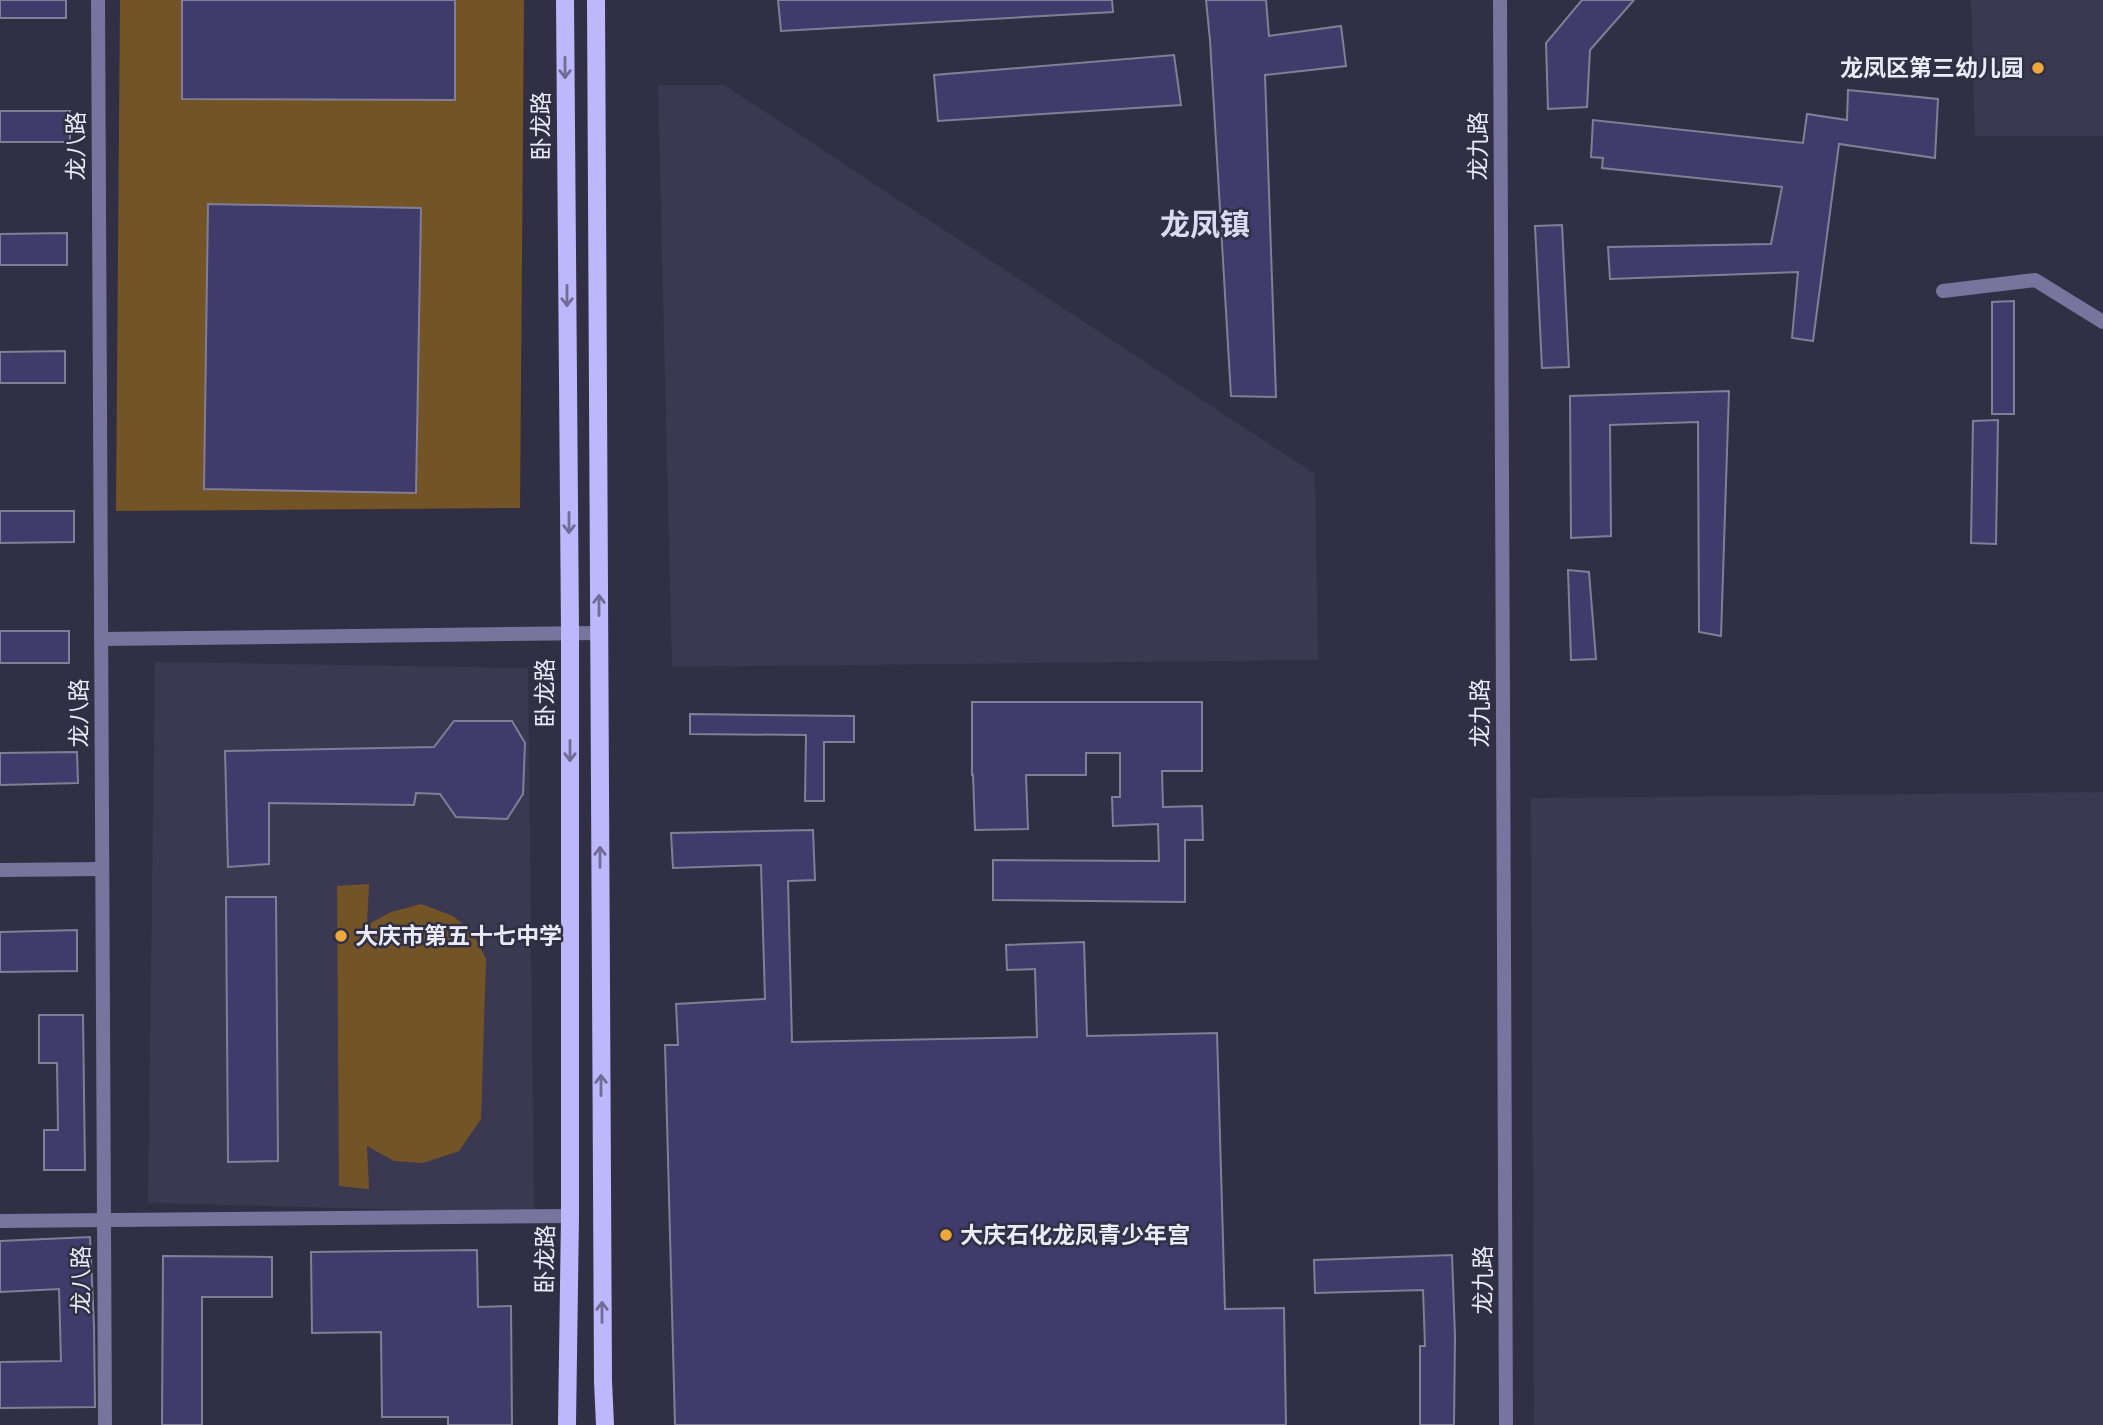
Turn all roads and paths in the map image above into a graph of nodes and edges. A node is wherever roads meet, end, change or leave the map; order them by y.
1 (99, 0) edge
2 (565, 0) edge
3 (596, 0) edge
4 (1500, 0) edge
5 (1943, 291) dead end
6 (2103, 322) edge
7 (569, 633) junction
8 (599, 633) junction
9 (101, 639) junction
10 (102, 869) junction
11 (0, 870) edge
12 (570, 1216) junction
13 (104, 1220) junction
14 (0, 1221) edge
15 (105, 1425) edge
16 (567, 1425) edge
17 (605, 1425) edge
18 (1506, 1425) edge

1 - 9 street, 龙八路
2 -> 7 main road, 卧龙路
8 -> 3 main road
4 - 18 street, 龙九路
5 - 6 street
7 - 8 street
7 - 9 street
7 -> 12 main road, 卧龙路
17 -> 8 main road
9 - 10 street, 龙八路
10 - 11 street
10 - 13 street, 龙八路
12 - 13 street
12 - 16 main road, 卧龙路
13 - 14 street
13 - 15 street, 龙八路

